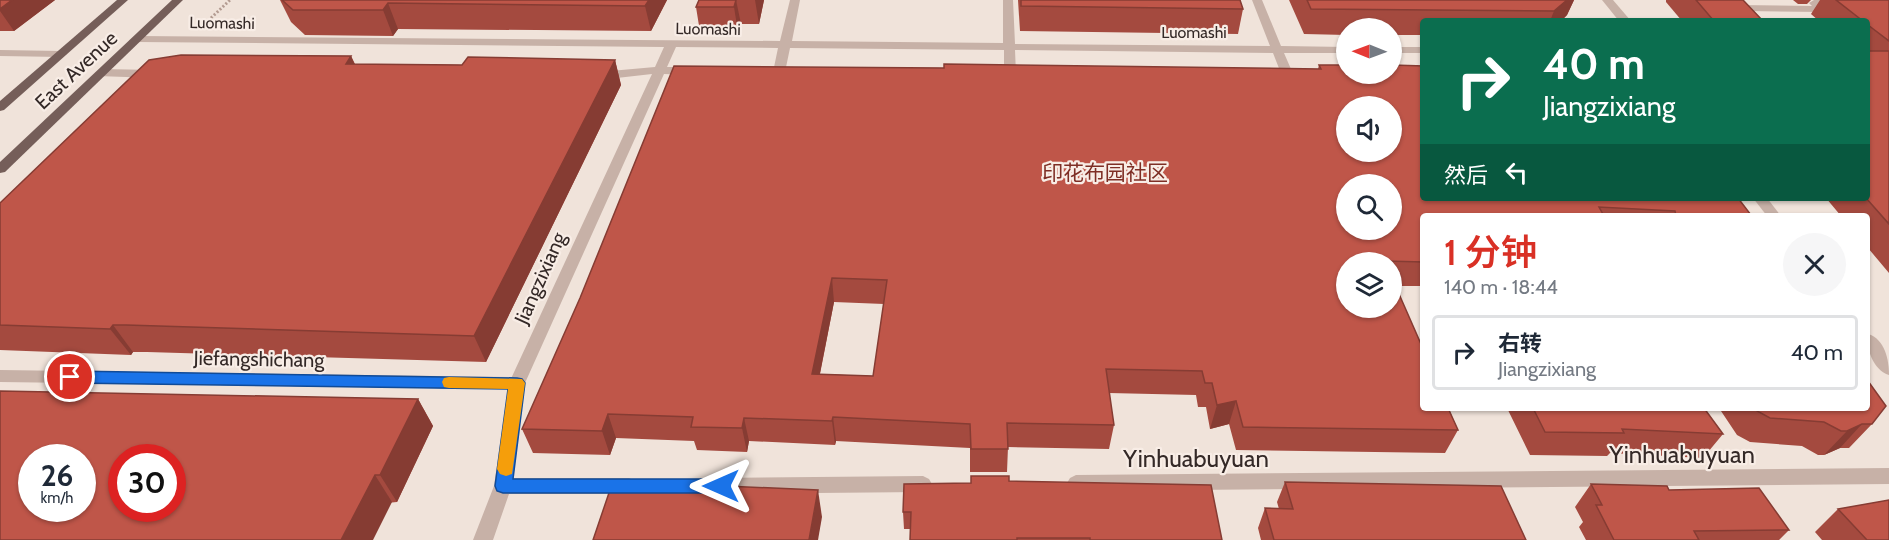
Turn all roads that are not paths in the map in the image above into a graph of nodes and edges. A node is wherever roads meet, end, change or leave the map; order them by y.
1 (123, 0) edge
2 (178, 0) edge
3 (795, 0) edge
4 (1008, 0) edge
5 (1257, 0) edge
6 (1607, 0) edge
7 (1846, 3) edge
8 (1622, 18) edge
9 (1745, 18) edge
10 (138, 39) junction
11 (670, 45) junction
12 (784, 46) junction
13 (1010, 48) junction
14 (1277, 49) junction
15 (1336, 50) edge
16 (1402, 50) edge
17 (1420, 50) edge
18 (0, 53) edge
19 (61, 54) junction
20 (659, 70) junction
21 (703, 71) edge
22 (780, 72) edge
23 (101, 73) junction
24 (170, 74) edge
25 (1010, 74) edge
26 (582, 76) edge
27 (1288, 76) edge
28 (0, 107) edge
29 (0, 169) edge
30 (1762, 201) edge
31 (1772, 213) edge
32 (1870, 343) edge
33 (1889, 369) edge
34 (0, 376) edge
35 (517, 383) junction
36 (1889, 476) edge
37 (1055, 483) edge
38 (935, 484) edge
39 (503, 486) junction
40 (652, 486) edge
41 (687, 486) edge
42 (483, 540) edge

1 - 19 main road, East Avenue
2 - 10 main road, East Avenue
3 - 12 street
4 - 13 street
5 - 14 street
6 - 8 street
7 - 9 lane
10 - 11 street, Luomashi
10 - 23 main road, East Avenue
11 - 12 street, Luomashi
11 - 20 street, Jiangzixiang
12 - 13 street, Luomashi
12 - 22 street
13 - 14 street, Luomashi
13 - 25 street
14 - 15 street, Luomashi
14 - 27 street
16 - 17 street
18 - 19 street
19 - 28 main road, East Avenue
20 - 21 street
20 - 26 street
20 - 35 street, Jiangzixiang
23 - 24 street
23 - 29 main road, East Avenue
30 - 31 street
32 - 33 street
34 - 35 street, Jiefangshichang
35 - 39 street, Jiangzixiang
36 - 37 street, Yinhuabuyuan
38 - 41 street
39 - 40 street
39 - 42 street, Jiangzixiang

